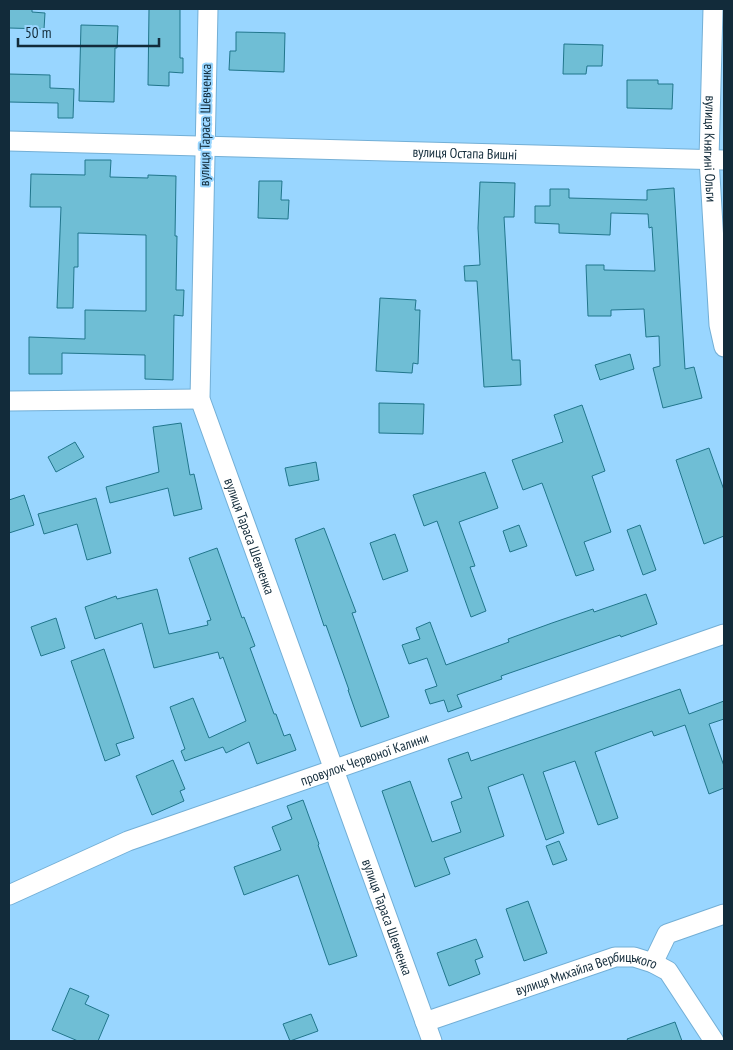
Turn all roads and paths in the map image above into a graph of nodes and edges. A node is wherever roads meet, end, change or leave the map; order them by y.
1 (208, 9) edge
2 (712, 9) edge
3 (9, 141) edge
4 (205, 146) junction
5 (717, 159) edge
6 (724, 348) edge
7 (200, 399) junction
8 (9, 401) edge
9 (724, 634) edge
10 (334, 770) junction
11 (9, 895) edge
12 (724, 914) edge
13 (653, 963) junction
14 (425, 1022) junction
15 (432, 1041) edge
16 (714, 1041) edge

1 - 4 street, вулиця Тараса Шевченка
2 - 5 street, вулиця Княгині Ольги
3 - 4 street, вулиця Остапа Вишні
4 - 5 street, вулиця Остапа Вишні
4 - 7 street, вулиця Тараса Шевченка
5 - 6 street, вулиця Княгині Ольги
7 - 8 street
7 - 10 street, вулиця Тараса Шевченка
9 - 10 street, провулок Червоної Калини
10 - 11 street, провулок Червоної Калини
10 - 14 street, вулиця Тараса Шевченка
12 - 13 street
13 - 14 street, вулиця Михайла Вербицького
13 - 16 street, вулиця Михайла Вербицького
14 - 15 street, вулиця Тараса Шевченка

